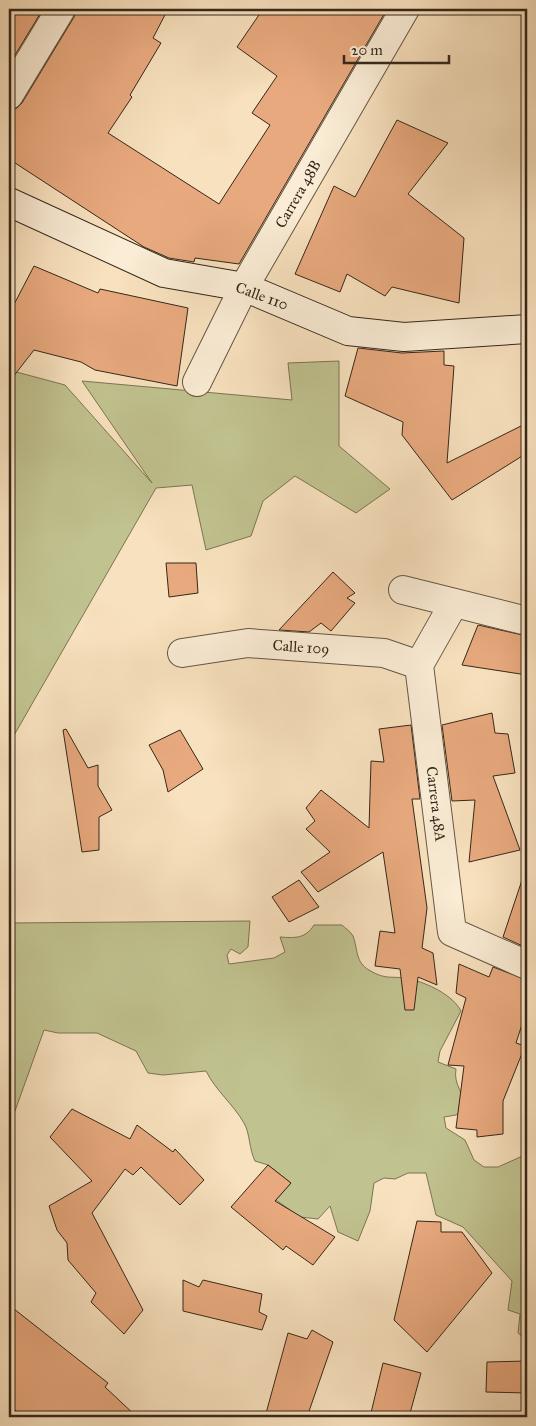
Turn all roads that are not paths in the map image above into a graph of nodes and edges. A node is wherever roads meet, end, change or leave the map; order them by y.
1 (61, 9) edge
2 (405, 9) edge
3 (9, 96) edge
4 (9, 202) edge
5 (244, 287) junction
6 (527, 329) edge
7 (197, 382) dead end
8 (403, 590) dead end
9 (454, 603) junction
10 (527, 622) edge
11 (182, 653) dead end
12 (419, 665) junction
13 (527, 965) edge

1 - 3 street
2 - 5 street, Carrera 48B
4 - 5 street, Calle 110
5 - 6 street, Calle 110
5 - 7 street, Carrera 48B
8 - 9 street
9 - 10 street
9 - 12 street
11 - 12 street, Calle 109
12 - 13 street, Carrera 48A

